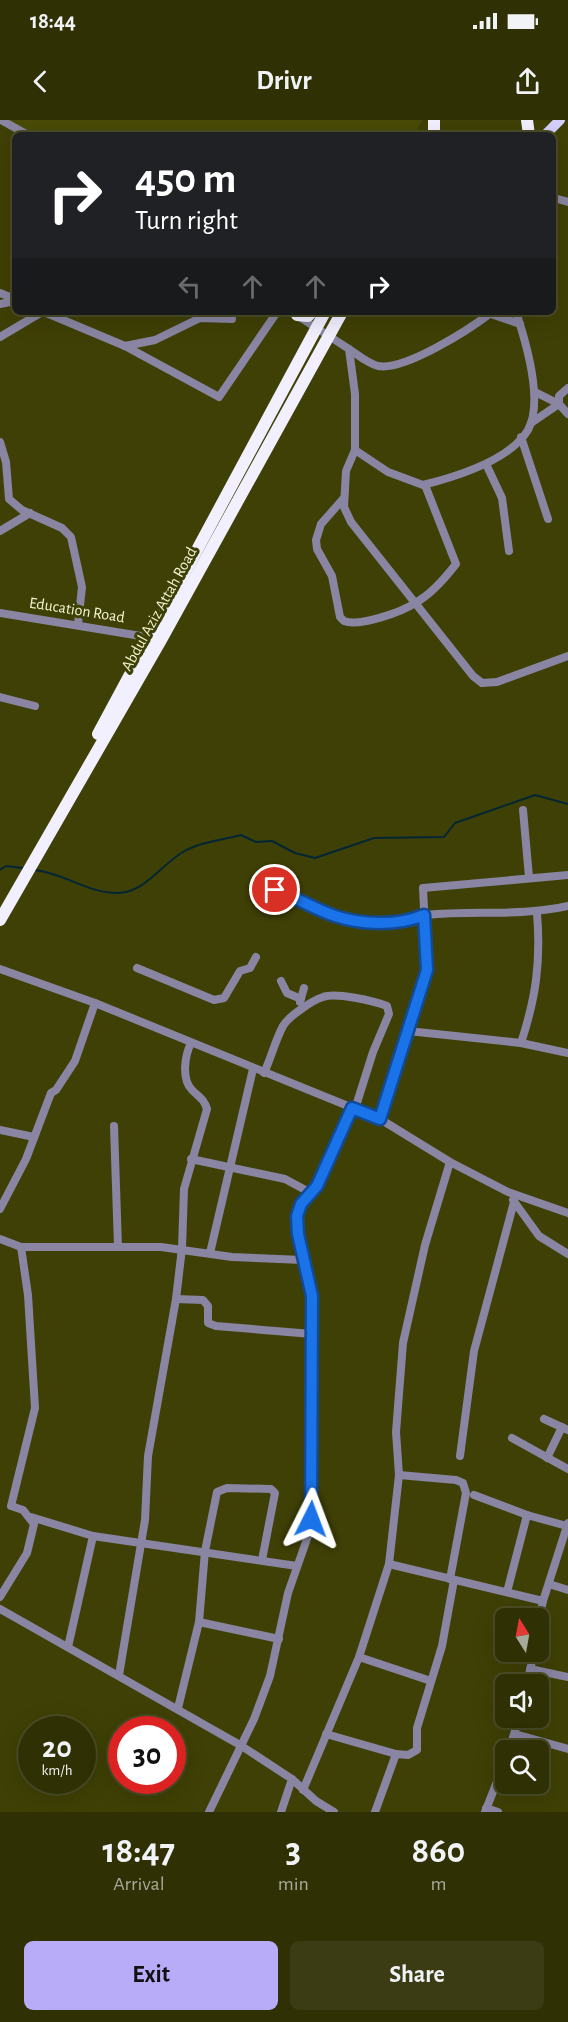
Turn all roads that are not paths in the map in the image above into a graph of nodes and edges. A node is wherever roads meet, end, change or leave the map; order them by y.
1 (2, 120) edge
2 (560, 120) edge
3 (23, 132) edge
4 (548, 132) edge
5 (38, 315) edge
6 (50, 315) edge
7 (275, 315) edge
8 (296, 315) edge
9 (324, 315) edge
10 (340, 315) edge
11 (489, 315) edge
12 (497, 315) edge
13 (517, 315) edge
14 (232, 319) dead end
15 (520, 324) junction
16 (317, 330) junction
17 (329, 336) junction
18 (0, 337) edge
19 (124, 346) junction
20 (349, 349) junction
21 (568, 388) edge
22 (535, 392) junction
23 (559, 404) junction
24 (568, 414) edge
25 (530, 423) junction
26 (521, 437) junction
27 (0, 442) edge
28 (355, 450) junction
29 (486, 464) junction
30 (425, 485) junction
31 (344, 498) junction
32 (30, 513) junction
33 (548, 519) dead end
34 (0, 531) edge
35 (509, 551) dead end
36 (415, 604) junction
37 (0, 613) edge
38 (78, 624) junction
39 (155, 639) junction
40 (568, 656) edge
41 (0, 697) edge
42 (35, 706) dead end
43 (523, 810) dead end
44 (27, 868) junction
45 (568, 874) edge
46 (529, 877) junction
47 (259, 886) dead end
48 (568, 906) edge
49 (0, 910) edge
50 (537, 913) junction
51 (424, 915) junction
52 (0, 920) edge
53 (256, 957) dead end
54 (137, 968) dead end
55 (0, 969) edge
56 (281, 981) dead end
57 (304, 988) dead end
58 (301, 999) junction
59 (95, 1003) junction
60 (298, 1011) junction
61 (408, 1031) junction
62 (191, 1042) junction
63 (521, 1043) junction
64 (568, 1053) edge
65 (253, 1069) junction
66 (264, 1073) junction
67 (354, 1108) junction
68 (380, 1119) junction
69 (114, 1126) dead end
70 (0, 1130) edge
71 (34, 1137) junction
72 (191, 1159) junction
73 (450, 1162) junction
74 (229, 1167) junction
75 (508, 1192) junction
76 (311, 1193) junction
77 (514, 1202) junction
78 (0, 1209) edge
79 (568, 1212) edge
80 (0, 1239) edge
81 (21, 1247) junction
82 (118, 1247) junction
83 (182, 1248) junction
84 (210, 1252) junction
85 (568, 1254) edge
86 (303, 1260) junction
87 (176, 1299) junction
88 (312, 1334) junction
89 (544, 1419) dead end
90 (565, 1428) edge
91 (512, 1438) dead end
92 (460, 1456) dead end
93 (548, 1458) junction
94 (568, 1469) edge
95 (399, 1475) junction
96 (474, 1495) dead end
97 (527, 1515) junction
98 (31, 1517) junction
99 (568, 1524) edge
100 (93, 1536) junction
101 (142, 1543) junction
102 (205, 1551) junction
103 (262, 1560) junction
104 (389, 1564) junction
105 (297, 1566) junction
106 (452, 1579) junction
107 (549, 1584) junction
108 (568, 1590) edge
109 (507, 1592) junction
110 (0, 1597) edge
111 (543, 1601) junction
112 (542, 1608) edge
113 (0, 1610) edge
114 (199, 1622) junction
115 (279, 1639) junction
116 (68, 1647) junction
117 (359, 1657) junction
118 (532, 1662) edge
119 (530, 1669) junction
120 (529, 1674) edge
121 (119, 1675) junction
122 (568, 1677) edge
123 (431, 1681) junction
124 (178, 1708) junction
125 (516, 1728) edge
126 (327, 1734) junction
127 (515, 1734) junction
128 (513, 1740) edge
129 (240, 1745) junction
130 (568, 1749) edge
131 (396, 1754) junction
132 (292, 1779) junction
133 (495, 1787) edge
134 (303, 1790) junction
135 (316, 1801) junction
136 (210, 1810) edge
137 (486, 1810) edge
138 (220, 1812) edge
139 (281, 1812) edge
140 (314, 1812) edge
141 (334, 1812) edge
142 (375, 1812) edge
143 (498, 1812) edge

1 - 3 street
2 - 4 main road
5 - 18 street
6 - 19 street
7 - 19 street
8 - 16 street
9 - 16 highway, Abdul Aziz Attah Road
10 - 17 highway, Abdul Aziz Attah Road
11 - 20 street
12 - 15 street
13 - 15 street
14 - 19 street
15 - 22 street
16 - 17 street
16 - 39 highway, Abdul Aziz Attah Road
17 - 20 street
17 - 39 highway, Abdul Aziz Attah Road
20 - 28 street
21 - 23 street
22 - 23 street
22 - 25 street
23 - 24 street
23 - 25 street
25 - 26 street
26 - 29 street
26 - 33 street
27 - 32 street
28 - 30 street
28 - 31 street
29 - 30 street
29 - 35 street
30 - 36 street
31 - 36 street
31 - 36 street
32 - 34 street
32 - 38 street
36 - 40 street
37 - 38 street, Education Road
38 - 39 street, Education Road
39 - 44 highway, Abdul Aziz Attah Road
41 - 42 street
43 - 46 street
44 - 49 highway, Abdul Aziz Attah Road
44 - 52 highway, Abdul Aziz Attah Road
45 - 46 street
46 - 51 street
47 - 51 street
48 - 50 street
50 - 51 street
50 - 63 street
51 - 61 street
53 - 54 street
55 - 59 street
56 - 58 street
57 - 58 street
58 - 60 street
59 - 62 street
59 - 71 street
60 - 66 street
60 - 67 street
61 - 63 street
61 - 68 street
62 - 65 street
62 - 72 street
63 - 64 street
65 - 66 street
65 - 74 street
66 - 67 street
67 - 68 street
67 - 76 street
68 - 73 street
69 - 82 street
70 - 71 street
71 - 78 street
72 - 74 street
72 - 83 street
73 - 75 street
73 - 95 street
74 - 76 street
74 - 84 street
75 - 77 street
75 - 79 street
76 - 86 street
77 - 85 street
77 - 92 street
80 - 81 street
81 - 82 street
81 - 98 street
82 - 83 street
83 - 84 street
83 - 87 street
84 - 86 street
86 - 88 street
87 - 88 street
87 - 101 street
88 - 105 street
89 - 90 street
90 - 93 street
91 - 93 street
93 - 94 street
95 - 104 street
95 - 106 street
96 - 97 street
97 - 99 street
97 - 109 street
98 - 100 street
98 - 110 street
99 - 107 street
100 - 101 street
100 - 116 street
101 - 102 street
101 - 121 street
102 - 103 street
102 - 103 street
102 - 114 street
103 - 105 street
104 - 106 street
104 - 117 street
105 - 115 street
106 - 109 street
106 - 123 street
107 - 108 street
107 - 111 street
109 - 111 street
111 - 112 street
113 - 116 street
114 - 115 street
114 - 124 street
115 - 129 street
116 - 121 street
117 - 123 street
117 - 126 street
118 - 119 street
119 - 120 street
119 - 122 street
121 - 124 street
123 - 131 street
124 - 129 street
125 - 127 street
126 - 131 street
126 - 134 street
127 - 128 street
127 - 130 street
129 - 132 street
129 - 136 street
131 - 142 street
132 - 134 street
132 - 139 street
133 - 137 street
134 - 135 street
135 - 140 street
135 - 141 street
136 - 138 street
137 - 143 street

